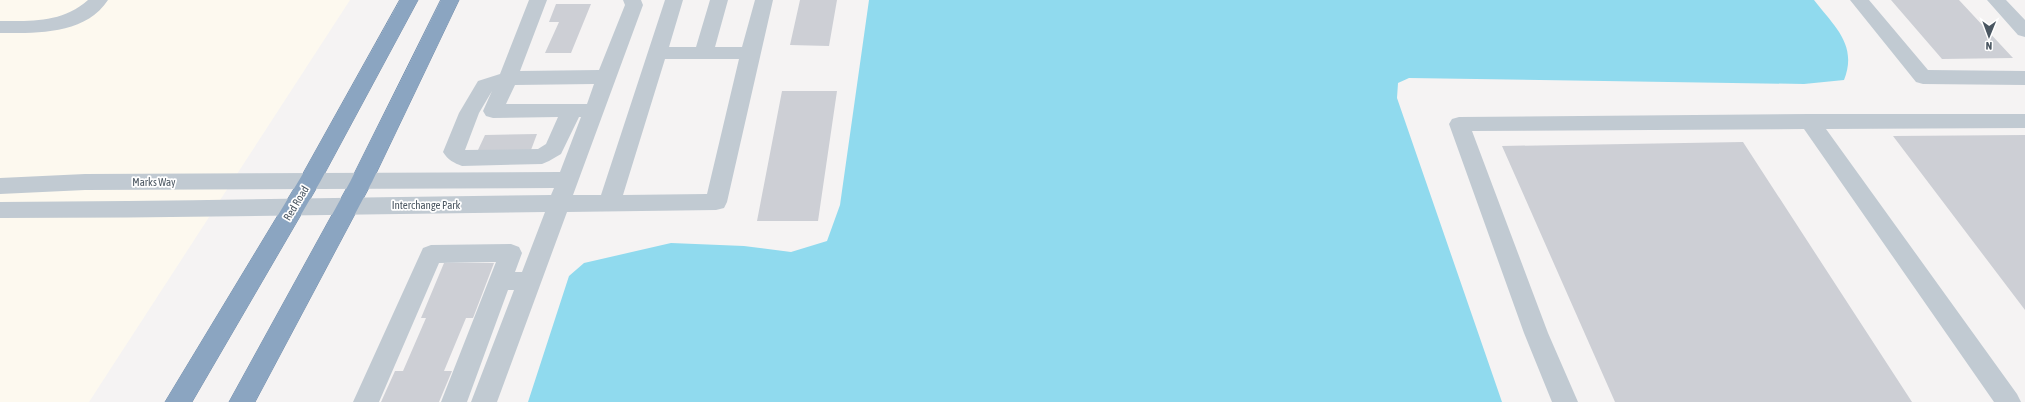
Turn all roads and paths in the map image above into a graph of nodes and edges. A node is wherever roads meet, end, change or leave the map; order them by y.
1 (99, 0) edge
2 (409, 0) edge
3 (450, 0) edge
4 (538, 0) edge
5 (632, 0) edge
6 (674, 0) edge
7 (719, 0) edge
8 (764, 0) edge
9 (1859, 0) edge
10 (1996, 0) edge
11 (0, 27) edge
12 (2025, 31) edge
13 (657, 53) junction
14 (704, 53) junction
15 (750, 53) junction
16 (508, 78) junction
17 (607, 78) junction
18 (2025, 78) edge
19 (583, 110) junction
20 (1810, 121) junction
21 (2025, 121) edge
22 (569, 180) junction
23 (309, 182) junction
24 (361, 182) junction
25 (0, 186) edge
26 (609, 203) junction
27 (558, 204) junction
28 (348, 205) junction
29 (294, 206) junction
30 (0, 210) edge
31 (500, 281) junction
32 (529, 281) junction
33 (178, 402) edge
34 (242, 402) edge
35 (366, 402) edge
36 (454, 402) edge
37 (484, 402) edge
38 (1565, 402) edge
39 (2008, 402) edge

1 - 11 street
2 - 23 highway, Red Road
3 - 24 highway
4 - 16 street
5 - 17 street
6 - 13 street
7 - 14 street
8 - 15 street
9 - 18 street
10 - 12 street
13 - 14 street
13 - 26 street
14 - 15 street
15 - 26 street, Interchange Park
16 - 17 street
16 - 19 street
16 - 19 street
17 - 19 street
19 - 22 street
20 - 21 street
20 - 38 street
20 - 39 street
22 - 24 street
22 - 27 street
23 - 24 street
23 - 25 street, Marks Way
23 - 29 highway, Red Road
24 - 28 highway
26 - 27 street, Interchange Park
27 - 28 street, Interchange Park
27 - 32 street
28 - 29 street, Interchange Park
28 - 34 highway
29 - 30 street
29 - 33 highway, Red Road
31 - 32 street
31 - 35 street
31 - 36 street
32 - 37 street

